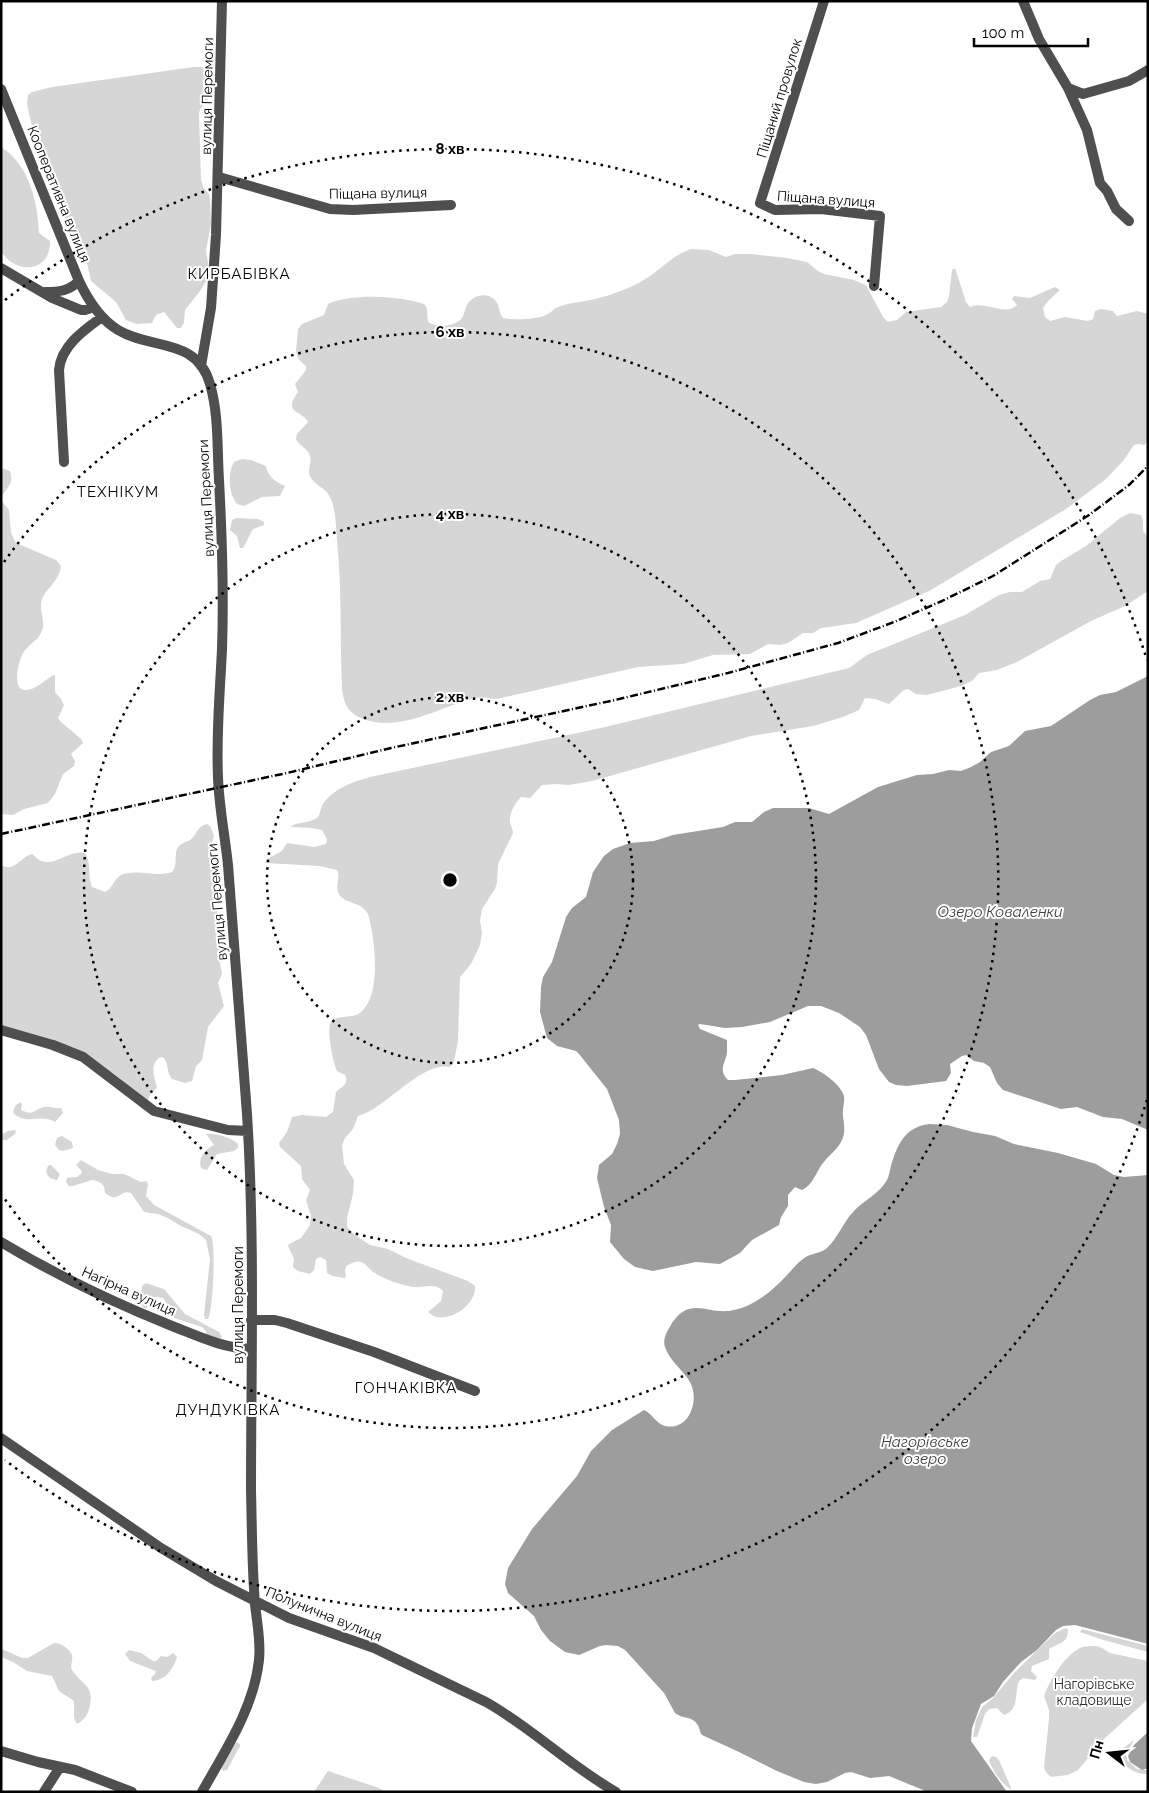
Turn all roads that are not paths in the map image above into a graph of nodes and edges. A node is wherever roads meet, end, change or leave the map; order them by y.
1 (222, 1) edge
2 (824, 1) edge
3 (1023, 1) edge
4 (1148, 70) edge
5 (1068, 88) junction
6 (1, 89) edge
7 (219, 177) junction
8 (760, 204) joint
9 (452, 205) dead end
10 (1129, 221) dead end
11 (1, 268) edge
12 (79, 281) junction
13 (874, 286) dead end
14 (42, 292) junction
15 (94, 307) junction
16 (102, 317) junction
17 (201, 366) junction
18 (64, 462) dead end
19 (1, 1030) edge
20 (248, 1131) junction
21 (1, 1242) edge
22 (251, 1320) junction
23 (251, 1349) junction
24 (475, 1391) dead end
25 (1, 1438) edge
26 (255, 1601) junction
27 (1, 1750) edge
28 (60, 1767) junction
29 (44, 1792) edge
30 (132, 1792) edge
31 (202, 1792) edge
32 (616, 1792) edge

1 - 7 street, вулиця Перемоги
2 - 8 street, Піщаний провулок
3 - 5 street
4 - 5 street
5 - 10 street
6 - 12 street, Кооперативна вулиця
7 - 9 street, Піщана вулиця
7 - 17 street, вулиця Перемоги
8 - 13 street, Піщана вулиця
11 - 14 street
12 - 14 street
12 - 15 street, Кооперативна вулиця
14 - 15 street
15 - 16 street, Кооперативна вулиця
16 - 17 street, Кооперативна вулиця
16 - 18 street
17 - 20 street, вулиця Перемоги
19 - 20 street
20 - 22 street, вулиця Перемоги
21 - 23 street, Нагірна вулиця
22 - 23 street, вулиця Перемоги
22 - 24 street
23 - 26 street, вулиця Перемоги
25 - 26 street, Полунична вулиця
26 - 31 street, вулиця Перемоги
26 - 32 street, Полунична вулиця
27 - 28 street
28 - 29 street
28 - 30 street

